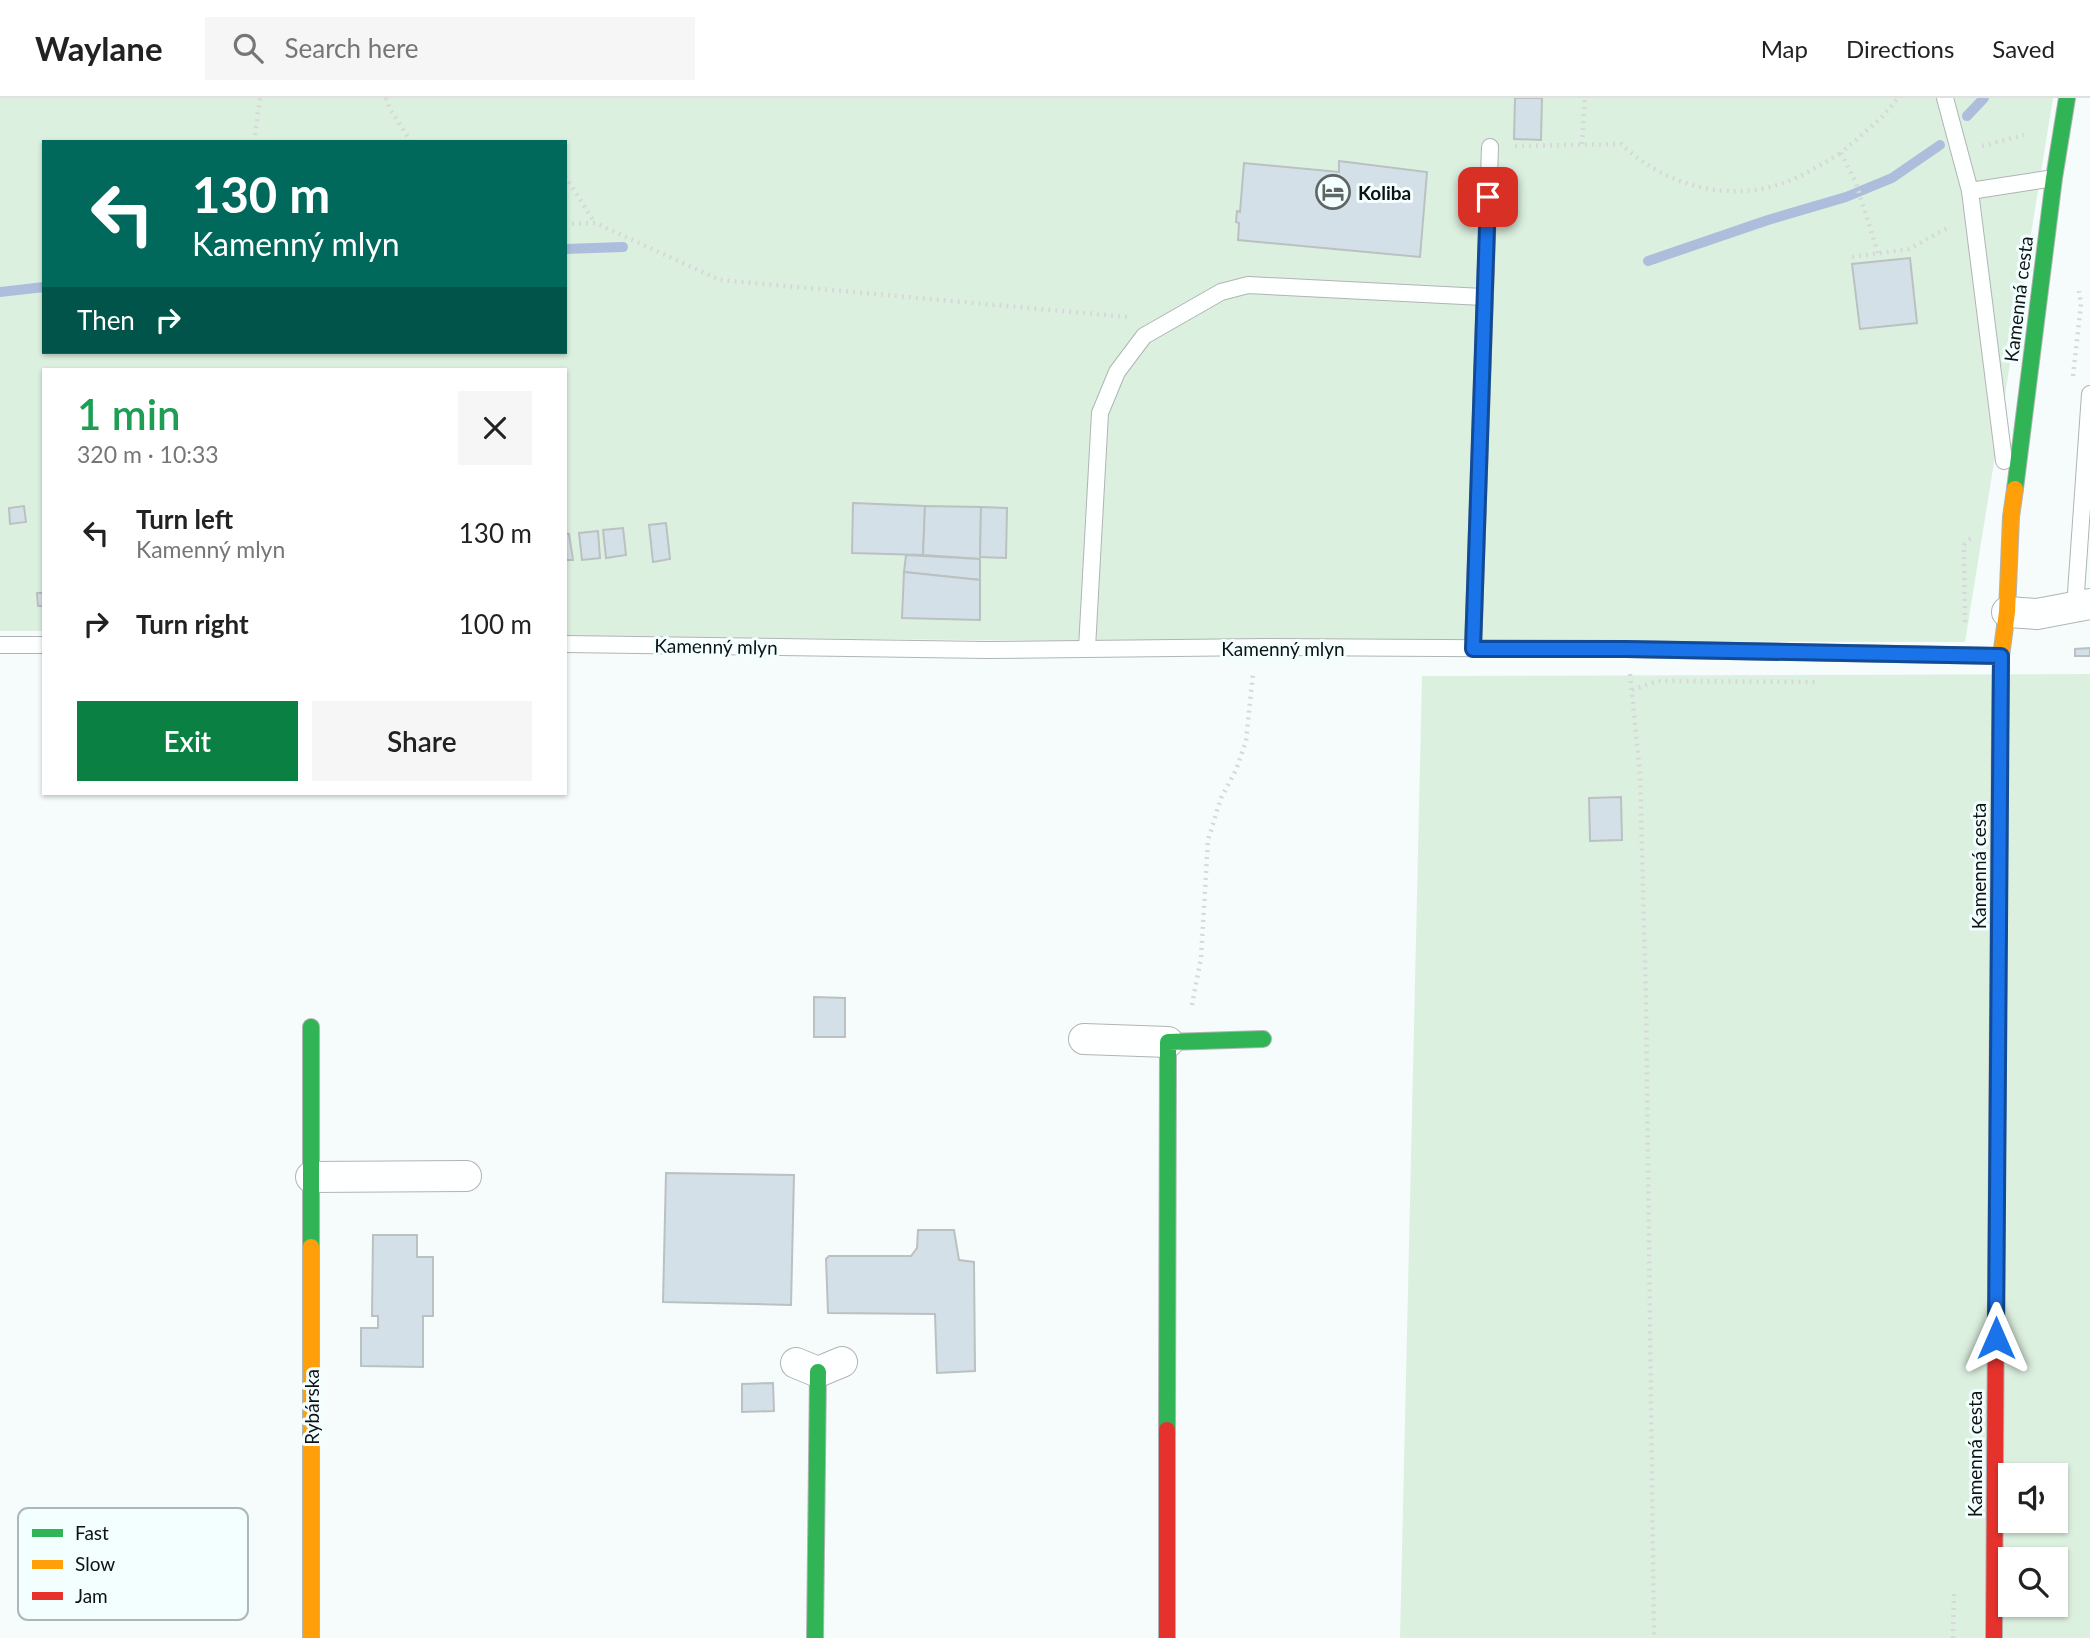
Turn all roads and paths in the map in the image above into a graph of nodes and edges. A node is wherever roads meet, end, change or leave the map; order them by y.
1 (260, 98) edge
2 (386, 98) edge
3 (1585, 98) edge
4 (1898, 98) edge
5 (1945, 98) edge
6 (2067, 98) edge
7 (2034, 132) dead end
8 (254, 140) edge
9 (410, 140) edge
10 (1582, 144) junction
11 (1490, 147) joint
12 (1960, 152) junction
13 (1841, 153) junction
14 (2054, 178) junction
15 (567, 179) edge
16 (1970, 191) junction
17 (1973, 213) junction
18 (596, 223) junction
19 (567, 224) edge
20 (1878, 253) junction
21 (1852, 257) dead end
22 (1483, 297) junction
23 (1167, 321) junction
24 (2090, 394) edge
25 (2011, 517) junction
26 (1978, 539) dead end
27 (2082, 605) edge
28 (2007, 612) junction
29 (1965, 629) dead end
30 (567, 643) edge
31 (0, 645) edge
32 (42, 645) edge
33 (1266, 647) junction
34 (1087, 648) junction
35 (1473, 649) junction
36 (1626, 649) junction
37 (2001, 656) junction
38 (1823, 682) dead end
39 (1632, 690) junction
40 (312, 1027) dead end
41 (1084, 1039) dead end
42 (1263, 1039) dead end
43 (1180, 1042) junction
44 (466, 1176) dead end
45 (311, 1177) junction
46 (819, 1366) dead end
47 (311, 1638) edge
48 (816, 1638) edge
49 (1167, 1638) edge
50 (1654, 1638) edge
51 (1994, 1638) edge

1 - 8 path
2 - 9 path
3 - 10 path
4 - 13 path
5 - 12 lane
6 - 14 street, Kamenná cesta
7 - 12 path
10 - 11 path
10 - 13 path
11 - 22 lane
12 - 16 lane
13 - 20 path
14 - 16 lane
14 - 25 street, Kamenná cesta
15 - 18 path
16 - 17 lane
17 - 20 path
17 - 25 lane
18 - 19 path
18 - 23 path
20 - 21 path
22 - 23 lane
22 - 35 lane
23 - 34 lane
24 - 27 lane
25 - 28 street, Kamenná cesta
26 - 29 path
27 - 28 street
28 - 37 street, Kamenná cesta
30 - 34 lane, Kamenný mlyn
31 - 32 lane
33 - 34 lane, Kamenný mlyn
33 - 35 lane, Kamenný mlyn
33 - 43 path
35 - 36 lane, Kamenný mlyn
36 - 37 lane, Kamenný mlyn
36 - 39 path
37 - 51 street, Kamenná cesta
38 - 39 path
39 - 50 path
40 - 45 street, Rybárska
41 - 43 street
42 - 43 street
43 - 49 street
44 - 45 street
45 - 47 street, Rybárska
46 - 48 street

